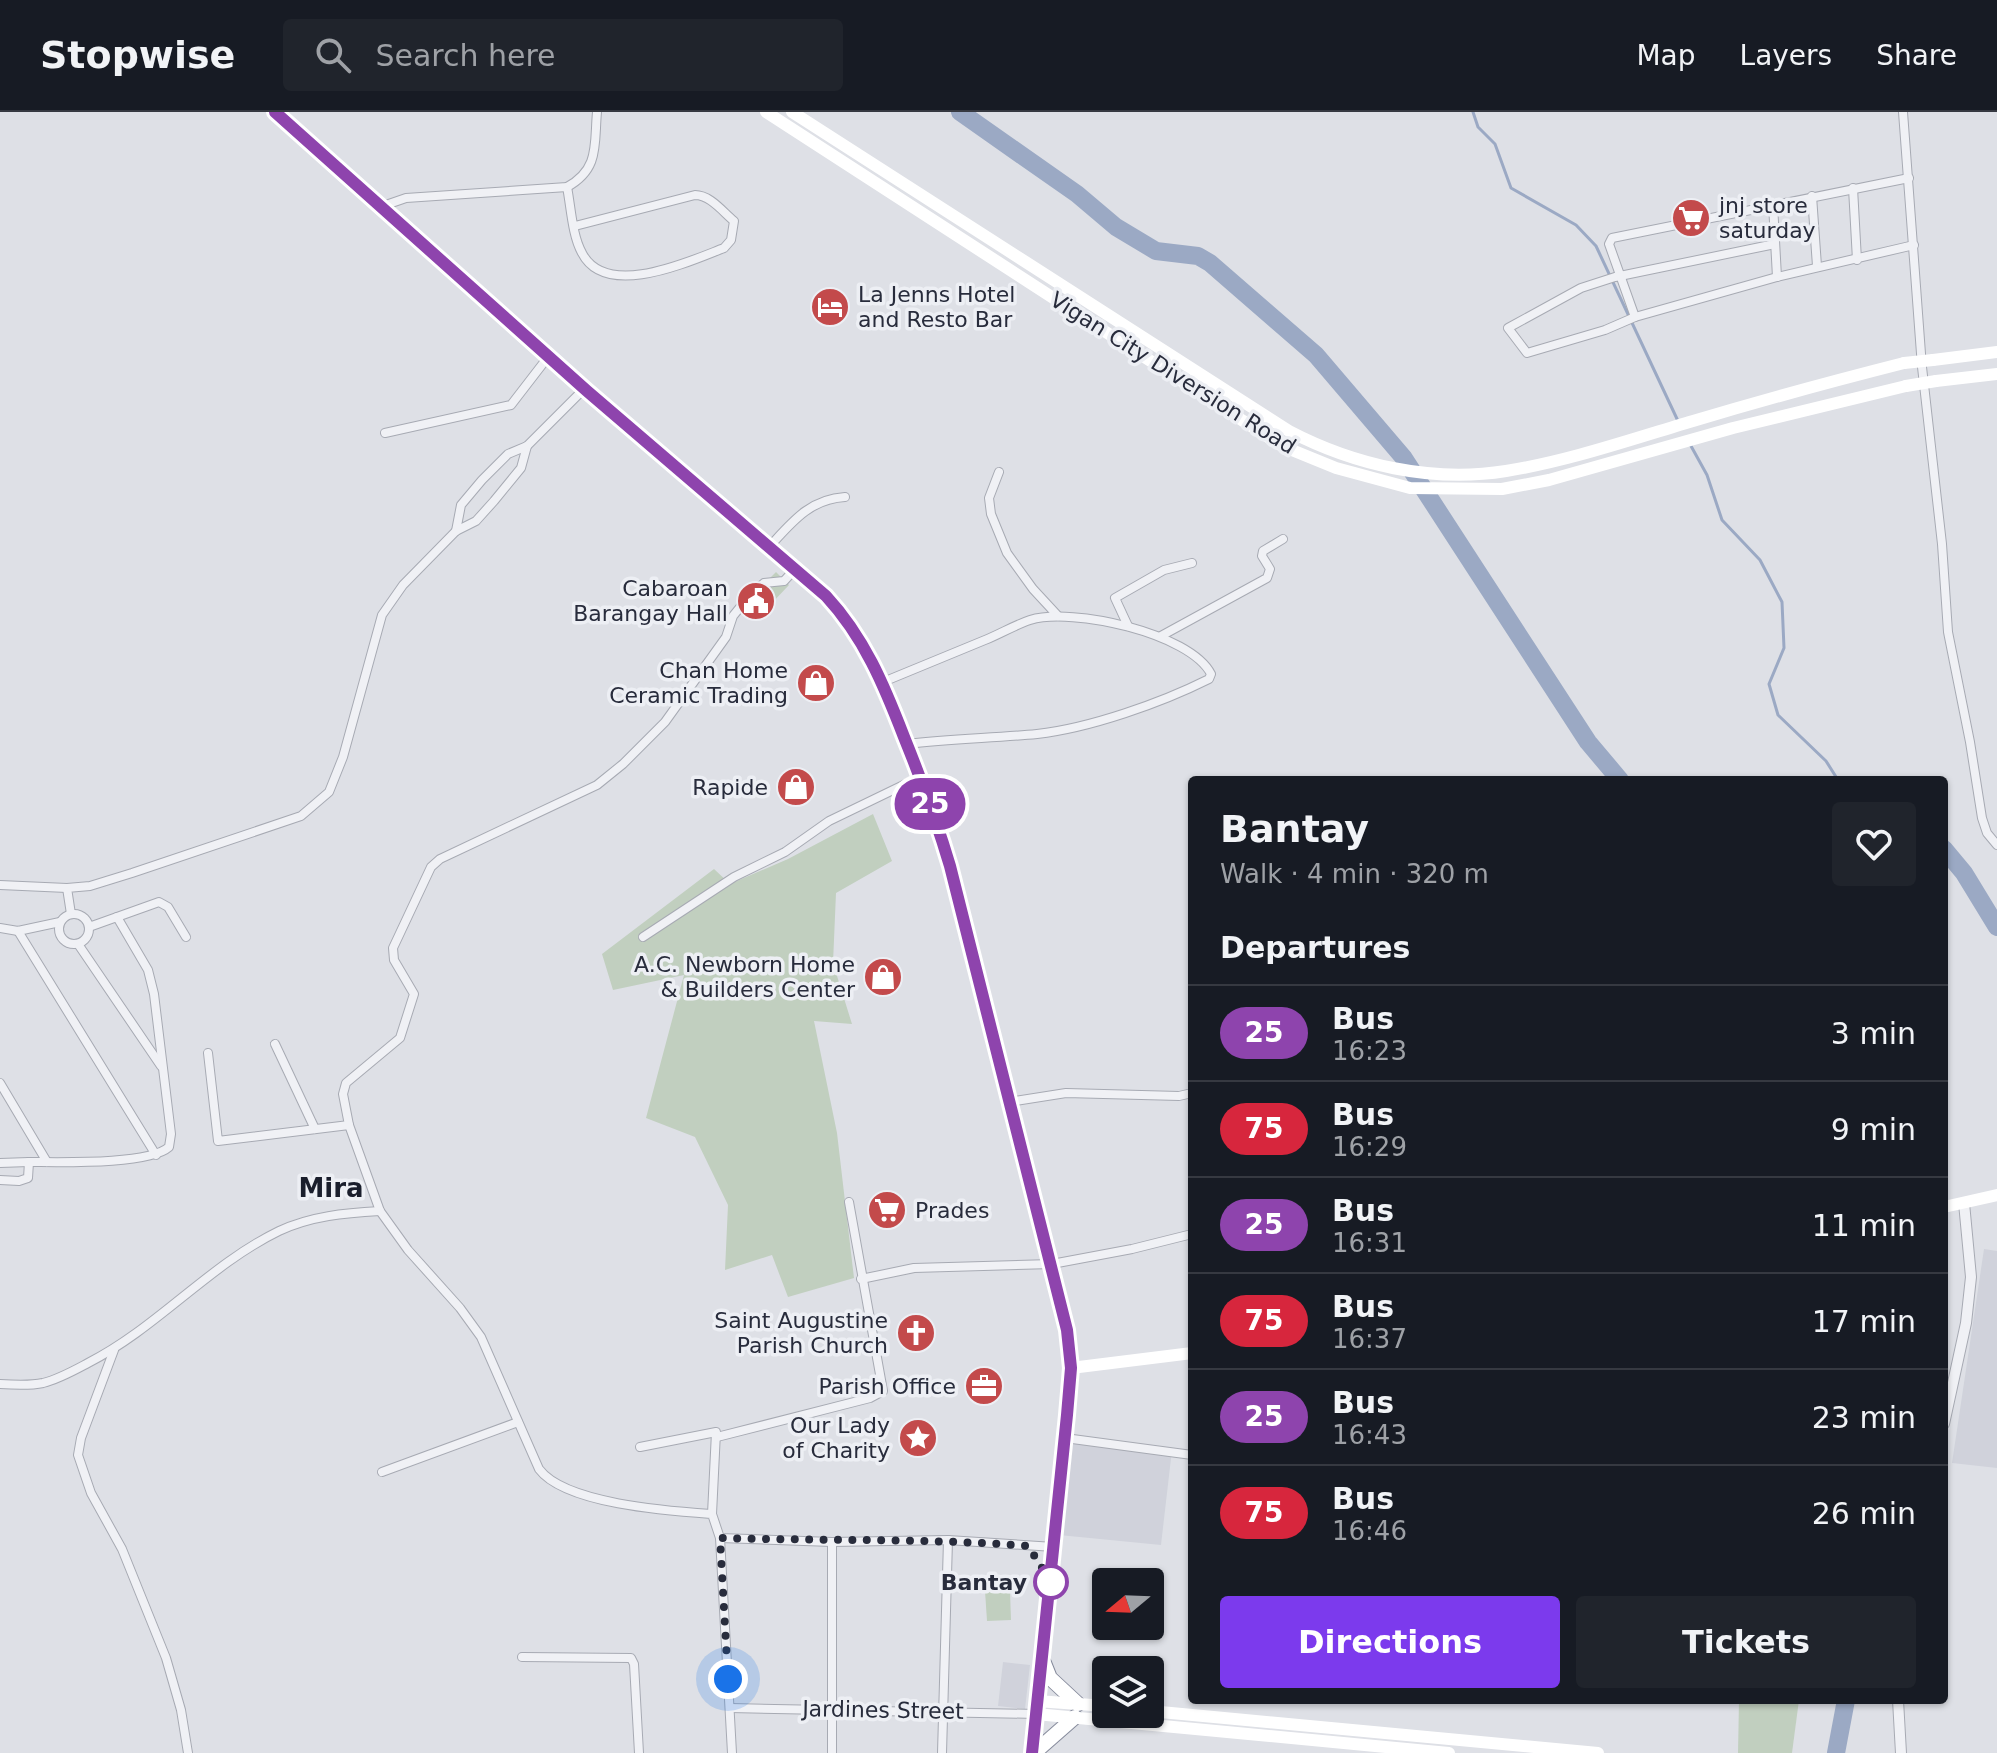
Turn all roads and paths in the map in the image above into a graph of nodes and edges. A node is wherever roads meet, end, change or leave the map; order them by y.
1 (275, 112) edge
2 (597, 112) edge
3 (766, 112) edge
4 (792, 112) edge
5 (1903, 112) edge
6 (1909, 178) junction
7 (567, 187) junction
8 (1853, 188) junction
9 (1812, 196) junction
10 (1773, 204) junction
11 (379, 207) junction
12 (575, 226) junction
13 (1775, 244) junction
14 (1914, 245) junction
15 (1857, 260) junction
16 (1817, 266) junction
17 (1617, 276) junction
18 (1777, 277) junction
19 (1633, 318) junction
20 (1997, 352) edge
21 (548, 357) junction
22 (1997, 374) edge
23 (584, 389) junction
24 (385, 433) dead end
25 (527, 446) junction
26 (999, 472) dead end
27 (845, 497) dead end
28 (456, 531) junction
29 (1283, 539) dead end
30 (770, 546) junction
31 (1192, 563) dead end
32 (796, 568) junction
33 (1058, 616) junction
34 (1128, 626) junction
35 (1161, 636) junction
36 (883, 682) junction
37 (907, 744) junction
38 (920, 777) junction
39 (1997, 845) edge
40 (0, 885) edge
41 (67, 888) junction
42 (71, 914) junction
43 (117, 917) junction
44 (60, 922) junction
45 (89, 927) junction
46 (0, 928) edge
47 (18, 931) junction
48 (186, 937) dead end
49 (643, 937) dead end
50 (78, 944) junction
51 (275, 1044) dead end
52 (208, 1053) dead end
53 (161, 1067) junction
54 (0, 1083) edge
55 (1188, 1094) edge
56 (1009, 1102) junction
57 (349, 1125) junction
58 (315, 1129) junction
59 (156, 1155) junction
60 (29, 1162) junction
61 (47, 1162) junction
62 (0, 1163) edge
63 (0, 1180) edge
64 (1997, 1195) edge
65 (849, 1202) dead end
66 (1964, 1203) junction
67 (1948, 1207) edge
68 (380, 1211) junction
69 (1188, 1235) edge
70 (1052, 1264) junction
71 (861, 1279) junction
72 (114, 1350) junction
73 (1188, 1353) edge
74 (1071, 1368) junction
75 (0, 1384) edge
76 (1948, 1406) edge
77 (518, 1422) junction
78 (717, 1435) junction
79 (1065, 1438) junction
80 (640, 1447) dead end
81 (1188, 1454) edge
82 (382, 1472) dead end
83 (712, 1514) junction
84 (720, 1538) junction
85 (948, 1540) junction
86 (832, 1542) junction
87 (1055, 1547) junction
88 (1042, 1655) junction
89 (522, 1657) dead end
90 (1898, 1704) edge
91 (1037, 1707) junction
92 (730, 1708) junction
93 (1092, 1708) edge
94 (831, 1709) junction
95 (943, 1710) junction
96 (1077, 1710) junction
97 (1092, 1711) edge
98 (1164, 1717) edge
99 (1266, 1728) junction
100 (1389, 1733) junction
101 (1388, 1747) junction
102 (1510, 1749) edge
103 (188, 1753) edge
104 (639, 1753) edge
105 (732, 1753) edge
106 (832, 1753) edge
107 (942, 1753) edge
108 (1033, 1753) edge
109 (1449, 1753) edge
110 (1598, 1753) edge
111 (1901, 1753) edge

1 - 11 highway
2 - 7 street
3 - 22 main road, Vigan City Diversion Road, bridge
4 - 20 main road, Vigan City Diversion Road, bridge
5 - 6 street
6 - 8 street
6 - 14 street
7 - 11 street
7 - 12 street
8 - 9 street
8 - 15 street
9 - 10 street
9 - 16 street
10 - 13 street
10 - 17 street
11 - 21 highway
12 - 12 street
13 - 17 street
13 - 18 street
14 - 15 street
14 - 39 street
15 - 16 street
16 - 18 street
17 - 19 street
17 - 19 street
18 - 19 street
21 - 23 highway
21 - 24 street
23 - 25 street
23 - 30 highway
25 - 28 street
25 - 28 street
26 - 33 street
27 - 30 street
28 - 41 street
29 - 35 street
30 - 32 highway
31 - 34 street
32 - 36 highway
32 - 57 street
33 - 34 street
33 - 36 street
34 - 35 street
35 - 37 street
36 - 37 highway
37 - 38 highway
38 - 49 street
38 - 56 highway
40 - 41 street
41 - 42 street
42 - 44 street
42 - 45 street
43 - 45 street
43 - 48 street
43 - 53 street
44 - 47 street
44 - 50 street
45 - 50 street
46 - 47 street
47 - 59 street
50 - 53 street
51 - 58 street
52 - 58 street
53 - 59 street
54 - 61 street
55 - 56 street
56 - 70 highway
57 - 58 street
57 - 68 street
59 - 61 street
60 - 61 street
60 - 62 street
60 - 63 street
64 - 66 main road
65 - 71 street
66 - 67 main road
66 - 76 street
68 - 72 street
68 - 77 street
69 - 70 street
70 - 71 street
70 - 74 highway
71 - 78 street
72 - 75 street
72 - 103 street
73 - 74 main road
74 - 79 highway
77 - 82 street
77 - 83 street
78 - 80 street
78 - 83 street
79 - 81 street
79 - 87 highway
83 - 84 street
84 - 86 street
84 - 92 street
85 - 86 street
85 - 87 street
85 - 95 street
86 - 94 street
87 - 88 highway
88 - 91 highway
88 - 96 highway
89 - 104 street
90 - 111 street
91 - 95 street, Jardines Street
91 - 96 main road
91 - 108 highway
92 - 94 street, Jardines Street
92 - 105 street
93 - 96 main road
94 - 95 street, Jardines Street
94 - 106 street
95 - 107 street
96 - 97 main road
96 - 108 highway
98 - 99 main road
99 - 100 main road
99 - 101 main road
100 - 101 main road
100 - 102 main road
101 - 109 main road
102 - 110 main road

